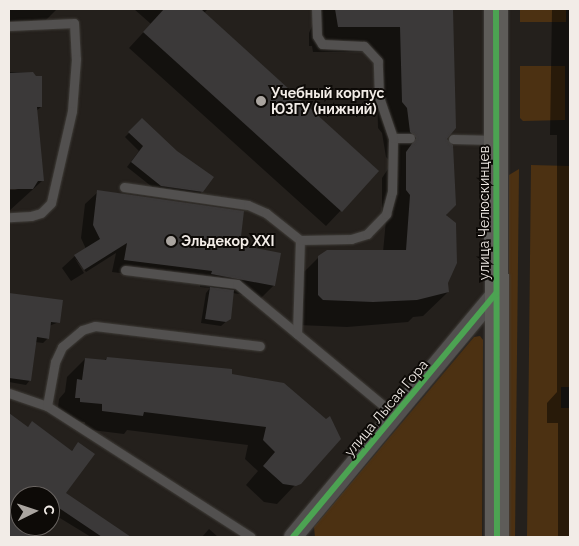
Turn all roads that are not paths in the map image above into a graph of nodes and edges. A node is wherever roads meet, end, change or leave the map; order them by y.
1 (316, 9) edge
2 (496, 9) edge
3 (9, 26) edge
4 (393, 138) junction
5 (410, 138) dead end
6 (453, 139) dead end
7 (496, 140) junction
8 (124, 187) dead end
9 (9, 217) edge
10 (300, 240) junction
11 (125, 270) dead end
12 (496, 293) junction
13 (297, 334) junction
14 (260, 346) dead end
15 (9, 393) edge
16 (47, 406) junction
17 (396, 416) junction
18 (251, 537) edge
19 (293, 537) edge
20 (497, 537) edge

1 - 4 lane
2 - 7 street, улица Челюскинцев
3 - 9 lane
4 - 5 lane
4 - 10 lane
6 - 7 lane
7 - 12 street, улица Челюскинцев
8 - 10 lane
10 - 13 lane
11 - 13 lane
12 - 17 street, улица Лысая Гора
12 - 20 street, улица Челюскинцев
13 - 17 lane
14 - 16 lane
15 - 16 lane
16 - 18 lane
17 - 19 street, улица Лысая Гора

